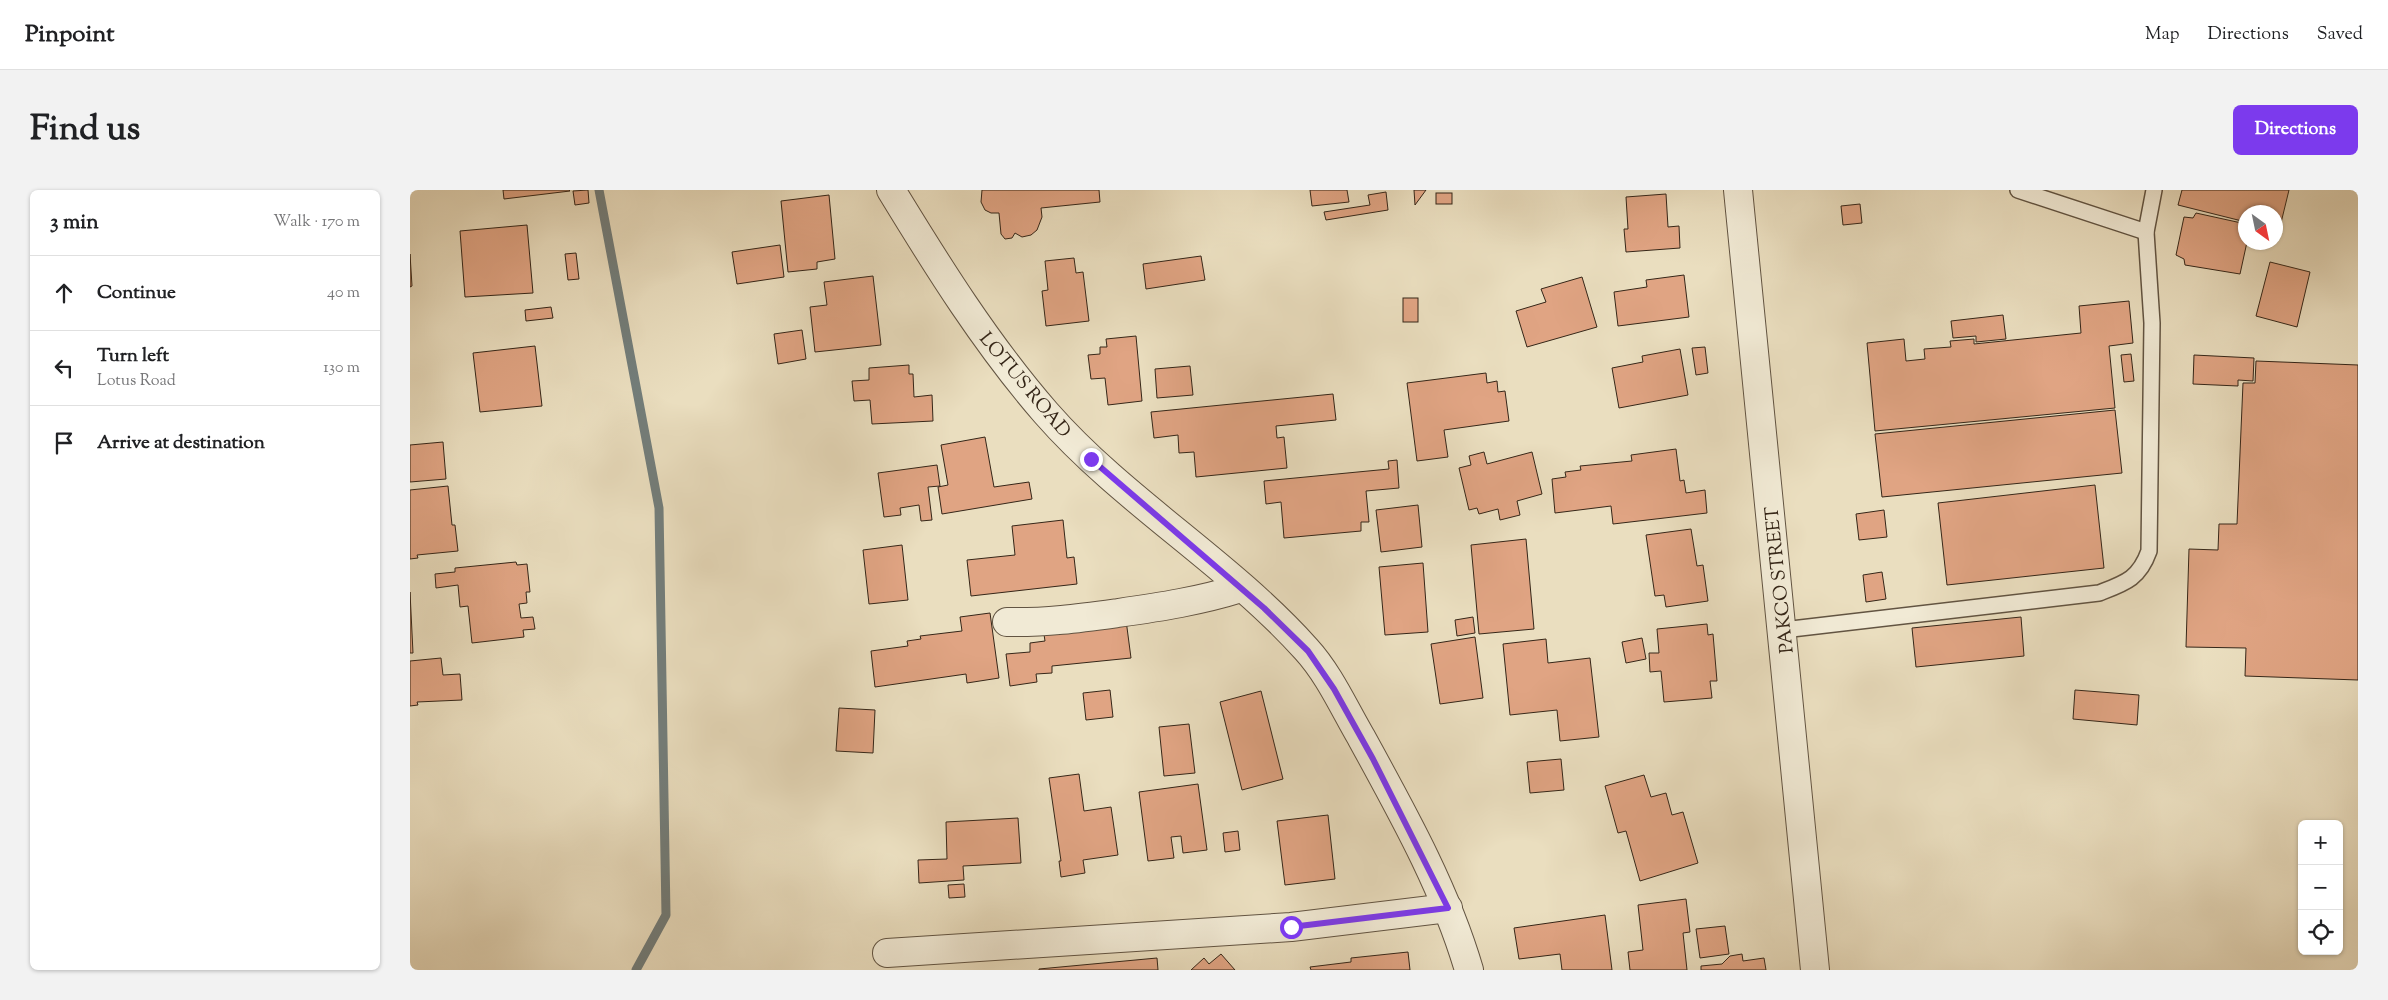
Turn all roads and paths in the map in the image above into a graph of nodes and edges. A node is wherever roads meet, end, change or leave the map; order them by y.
1 (891, 190) edge
2 (1738, 190) edge
3 (2018, 190) edge
4 (2154, 190) edge
5 (2146, 232) junction
6 (1241, 588) junction
7 (1007, 622) dead end
8 (1783, 630) junction
9 (1448, 908) junction
10 (887, 953) dead end
11 (1469, 970) edge
12 (1815, 970) edge

1 - 6 street, LOTUS ROAD
2 - 8 street, PAKCO STREET
3 - 5 lane
4 - 5 lane
5 - 8 lane
6 - 7 street
6 - 9 street, LOTUS ROAD
8 - 12 street, PAKCO STREET
9 - 10 street
9 - 11 street, LOTUS ROAD

